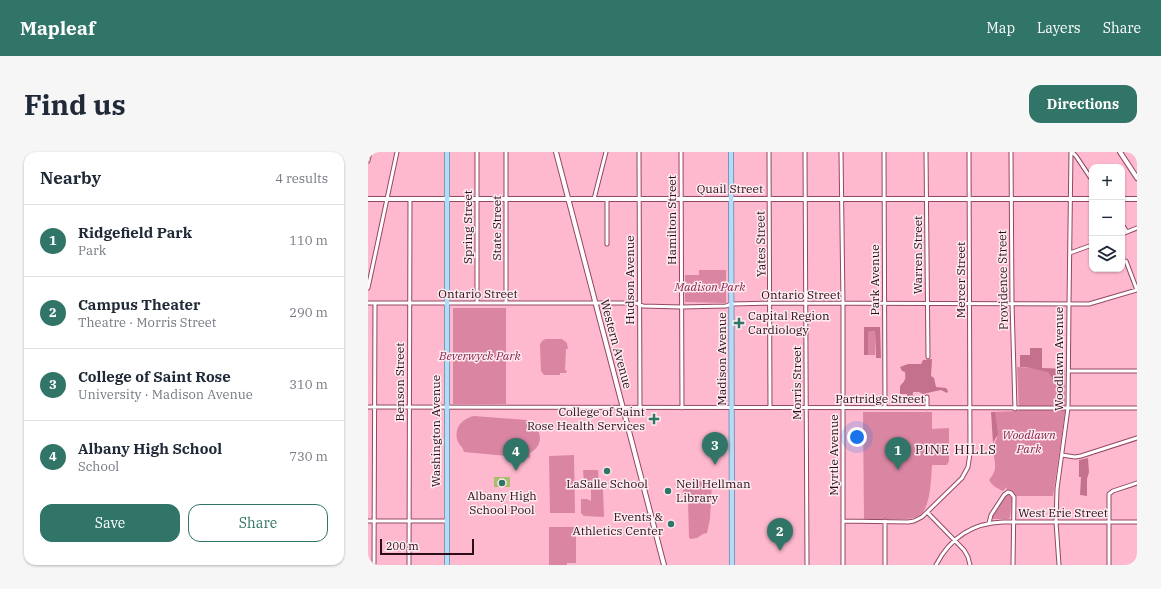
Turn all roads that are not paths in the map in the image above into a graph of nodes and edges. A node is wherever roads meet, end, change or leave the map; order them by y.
1 (370, 152) edge
2 (397, 152) edge
3 (447, 152) edge
4 (477, 152) edge
5 (506, 152) edge
6 (556, 152) edge
7 (606, 152) edge
8 (639, 152) edge
9 (681, 152) edge
10 (731, 152) edge
11 (769, 152) edge
12 (805, 152) edge
13 (841, 152) edge
14 (884, 152) edge
15 (926, 152) edge
16 (969, 152) edge
17 (1011, 152) edge
18 (1072, 152) edge
19 (1120, 152) edge
20 (368, 161) edge
21 (1089, 176) edge
22 (1137, 178) edge
23 (368, 199) edge
24 (387, 199) junction
25 (410, 199) junction
26 (447, 199) junction
27 (478, 199) junction
28 (506, 199) junction
29 (568, 199) junction
30 (594, 199) junction
31 (607, 199) junction
32 (639, 199) junction
33 (731, 199) junction
34 (769, 199) junction
35 (806, 199) junction
36 (842, 199) junction
37 (1011, 199) junction
38 (1089, 199) edge
39 (1125, 199) edge
40 (1137, 199) edge
41 (681, 200) junction
42 (884, 200) junction
43 (926, 200) junction
44 (969, 200) junction
45 (1070, 200) junction
46 (1137, 228) edge
47 (1125, 229) edge
48 (1127, 232) joint
49 (607, 244) dead end
50 (1089, 246) edge
51 (1070, 252) junction
52 (1126, 261) dead end
53 (368, 288) edge
54 (1137, 290) edge
55 (446, 302) junction
56 (368, 303) edge
57 (375, 303) junction
58 (409, 303) junction
59 (477, 303) junction
60 (506, 303) junction
61 (595, 303) junction
62 (770, 303) junction
63 (806, 303) junction
64 (1012, 303) junction
65 (639, 304) junction
66 (731, 304) junction
67 (843, 304) junction
68 (884, 304) junction
69 (927, 304) junction
70 (970, 304) junction
71 (1069, 304) junction
72 (681, 307) junction
73 (928, 357) dead end
74 (1068, 371) junction
75 (1137, 371) edge
76 (927, 397) dead end
77 (368, 407) edge
78 (375, 407) junction
79 (410, 408) junction
80 (446, 408) junction
81 (623, 408) junction
82 (640, 408) junction
83 (682, 408) junction
84 (732, 408) junction
85 (770, 408) junction
86 (806, 408) junction
87 (842, 408) junction
88 (885, 408) junction
89 (927, 408) junction
90 (970, 408) junction
91 (1015, 408) junction
92 (1068, 408) junction
93 (1137, 408) edge
94 (1137, 438) edge
95 (1062, 455) junction
96 (1137, 483) edge
97 (927, 512) junction
98 (368, 521) edge
99 (374, 521) junction
100 (409, 521) junction
101 (447, 521) junction
102 (843, 521) junction
103 (885, 521) junction
104 (989, 522) junction
105 (1013, 522) junction
106 (1056, 522) junction
107 (1109, 522) junction
108 (1137, 522) edge
109 (955, 541) junction
110 (374, 565) edge
111 (409, 565) edge
112 (447, 565) edge
113 (664, 565) edge
114 (732, 565) edge
115 (807, 565) edge
116 (843, 565) edge
117 (886, 565) edge
118 (936, 565) edge
119 (970, 565) edge
120 (1013, 565) edge
121 (1059, 565) edge
122 (1109, 565) edge

1 - 20 street
2 - 24 street
3 - 26 main road, Washington Avenue
4 - 27 street, Spring Street
5 - 28 street, State Street
6 - 29 street, Western Avenue
7 - 30 street
8 - 32 street, Hudson Avenue
9 - 41 street, Hamilton Street
10 - 33 main road, Madison Avenue
11 - 34 street, Yates Street
12 - 35 street, Morris Street
13 - 36 street, Myrtle Avenue
14 - 42 street, Park Avenue
15 - 43 street, Warren Street
16 - 44 street, Mercer Street
17 - 37 street, Providence Street
18 - 21 street
18 - 45 street, Woodlawn Avenue
19 - 22 street
23 - 24 street, Quail Street
24 - 25 street, Quail Street
24 - 53 street
25 - 26 street, Quail Street
25 - 58 street, Benson Street
26 - 27 street, Quail Street
26 - 55 main road, Washington Avenue
27 - 28 street, Quail Street
27 - 59 street, Spring Street
28 - 29 street, Quail Street
28 - 60 street, State Street
29 - 30 street, Quail Street
29 - 61 street, Western Avenue
30 - 31 street, Quail Street
31 - 32 street, Quail Street
31 - 49 street
32 - 41 street, Quail Street
32 - 65 street, Hudson Avenue
33 - 34 street, Quail Street
33 - 41 street, Quail Street
33 - 66 main road, Madison Avenue
34 - 35 street, Quail Street
34 - 62 street, Yates Street
35 - 36 street, Quail Street
35 - 63 street, Morris Street
36 - 42 street, Quail Street
36 - 67 street, Myrtle Avenue
37 - 44 street, Quail Street
37 - 45 street, Quail Street
37 - 64 street, Providence Street
38 - 45 street, Quail Street
39 - 40 street
41 - 72 street, Hamilton Street
42 - 43 street, Quail Street
42 - 68 street, Park Avenue
43 - 44 street, Quail Street
43 - 69 street, Warren Street
44 - 70 street, Mercer Street
45 - 51 street, Woodlawn Avenue
46 - 48 street
47 - 48 street
50 - 51 street
51 - 71 street, Woodlawn Avenue
52 - 54 street
54 - 71 street, Ontario Street
55 - 58 street, Ontario Street
55 - 59 street, Ontario Street
55 - 80 main road, Washington Avenue
56 - 57 street, Ontario Street
57 - 58 street, Ontario Street
57 - 78 street
58 - 79 street, Benson Street
59 - 60 street, Ontario Street
60 - 61 street, Ontario Street
61 - 65 street, Ontario Street
61 - 81 street, Western Avenue
62 - 63 street, Ontario Street
62 - 66 street, Ontario Street
62 - 85 street, Yates Street
63 - 67 street, Ontario Street
63 - 86 street, Morris Street
64 - 70 street, Ontario Street
64 - 71 street, Ontario Street
64 - 91 street, Providence Street
65 - 72 street, Ontario Street
65 - 82 street, Hudson Avenue
66 - 72 street, Ontario Street
66 - 84 main road, Madison Avenue
67 - 68 street, Ontario Street
67 - 87 street, Myrtle Avenue
68 - 69 street, Ontario Street
68 - 88 street, Park Avenue
69 - 70 street, Ontario Street
69 - 73 street, Warren Street
70 - 90 street, Mercer Street
71 - 74 street, Woodlawn Avenue
72 - 83 street, Hamilton Street
74 - 75 street
74 - 92 street, Woodlawn Avenue
76 - 89 street
77 - 78 street
78 - 79 street
78 - 99 street
79 - 80 street
79 - 100 street, Benson Street
80 - 81 street, Partridge Street
80 - 101 main road, Washington Avenue
81 - 82 street, Partridge Street
81 - 113 street, Western Avenue
82 - 83 street, Partridge Street
83 - 84 street, Partridge Street
84 - 85 street, Partridge Street
84 - 114 main road, Madison Avenue
85 - 86 street, Partridge Street
86 - 87 street, Partridge Street
86 - 115 street, Morris Street
87 - 88 street, Partridge Street
87 - 102 street, Myrtle Avenue
88 - 89 street, Partridge Street
89 - 90 street, Partridge Street
90 - 91 street, Partridge Street
90 - 97 street, Mercer Street
91 - 92 street, Partridge Street
92 - 93 street, Partridge Street
92 - 95 street, Woodlawn Avenue
94 - 95 street
95 - 106 street, Woodlawn Avenue
96 - 107 street
97 - 103 street, Mercer Street
97 - 109 street
98 - 99 street
99 - 100 street
99 - 110 street
100 - 101 street
100 - 111 street, Benson Street
101 - 112 main road, Washington Avenue
102 - 103 street, Mercer Street
102 - 116 street, Myrtle Avenue
103 - 117 street
104 - 105 street, West Erie Street
104 - 105 street
104 - 109 street
105 - 106 street, West Erie Street
105 - 120 street
106 - 107 street, West Erie Street
106 - 121 street, Woodlawn Avenue
107 - 108 street, West Erie Street
107 - 122 street
109 - 118 street
109 - 119 street

